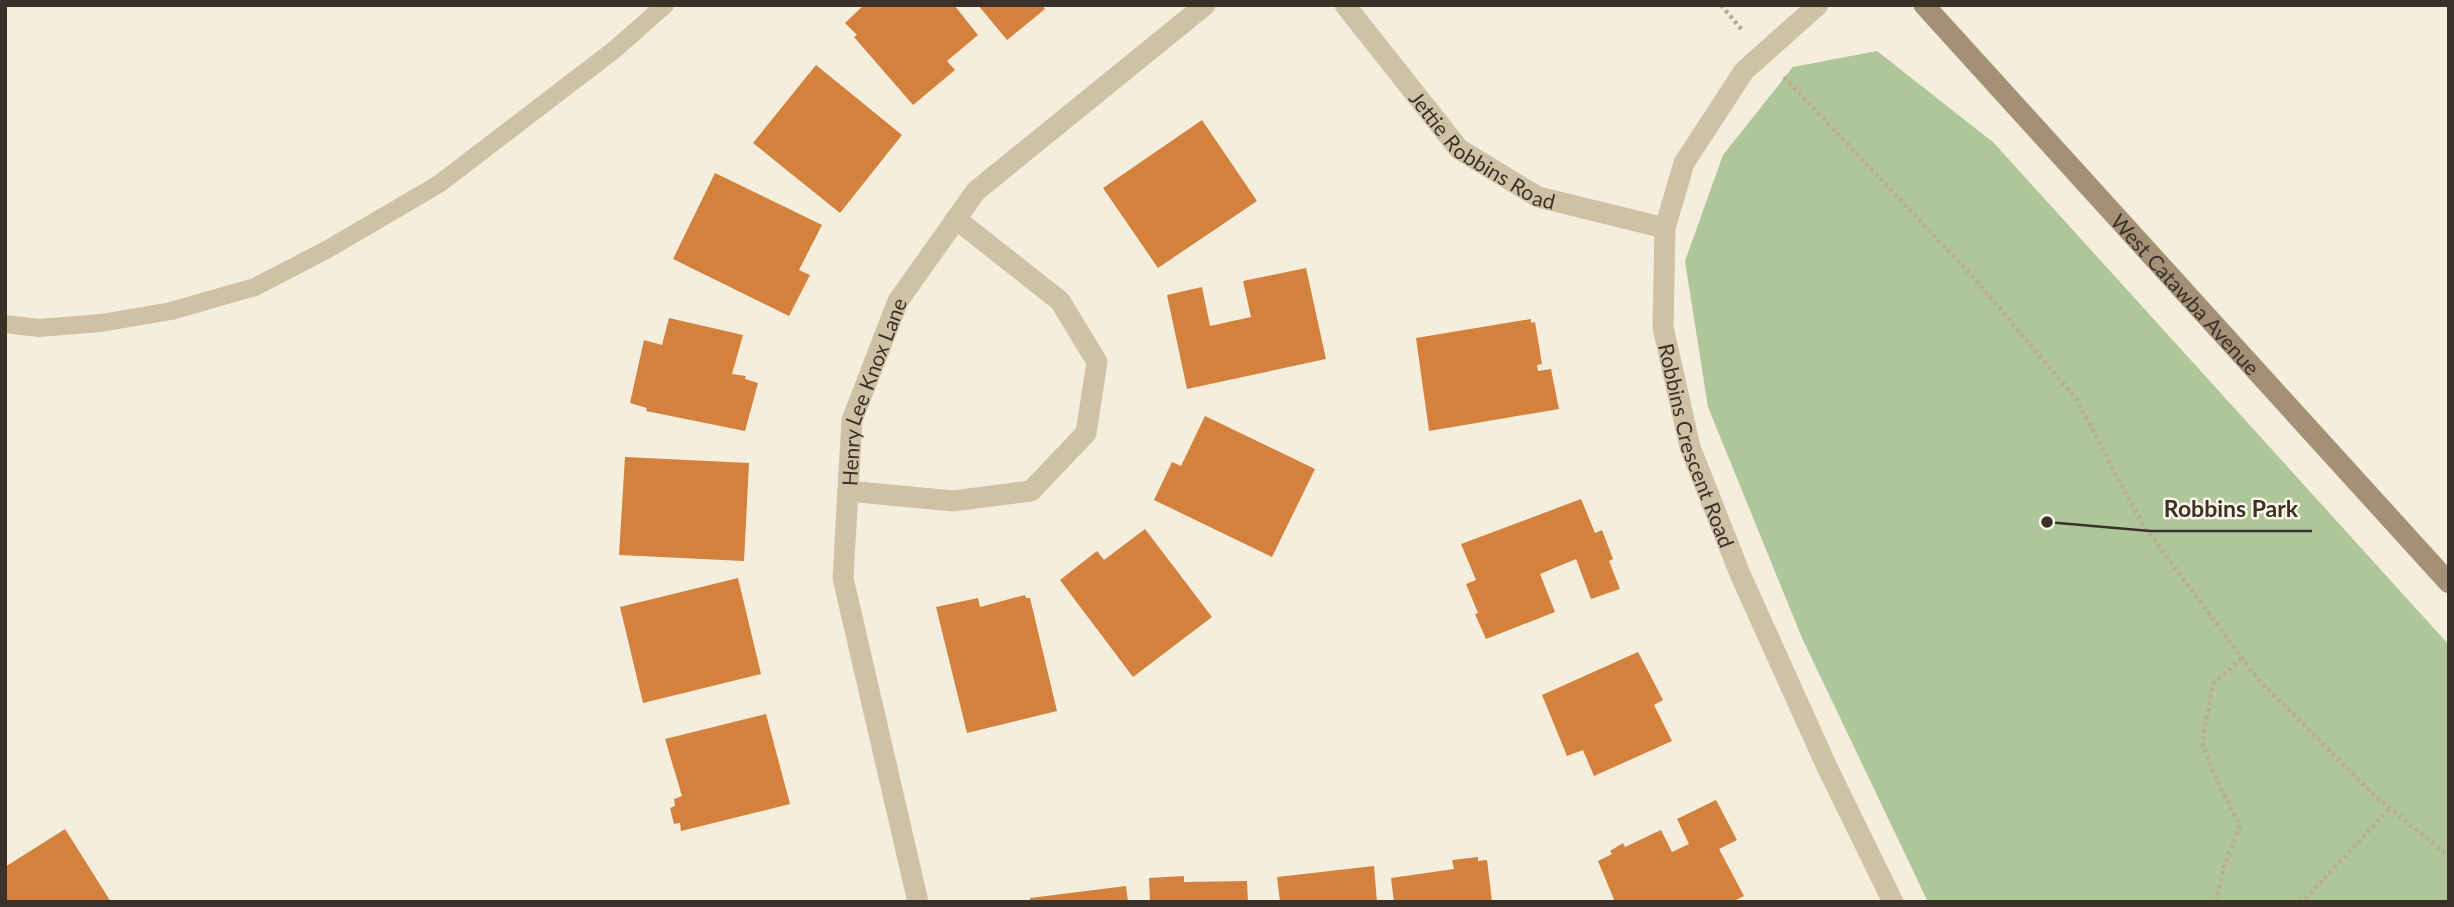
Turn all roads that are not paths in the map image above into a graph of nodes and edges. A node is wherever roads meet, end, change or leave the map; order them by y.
1 (665, 5) edge
2 (1205, 5) edge
3 (1345, 5) edge
4 (1818, 5) edge
5 (1924, 5) edge
6 (957, 219) junction
7 (1665, 228) junction
8 (5, 324) edge
9 (848, 491) junction
10 (2449, 583) edge
11 (918, 902) edge
12 (1893, 902) edge

1 - 8 lane
2 - 6 street, Henry Lee Knox Lane
3 - 7 street, Jettie Robbins Road
4 - 7 street, Robbins Crescent Road
5 - 10 main road, West Catawba Avenue
6 - 9 street, Henry Lee Knox Lane
6 - 9 street
7 - 12 street, Robbins Crescent Road
9 - 11 street, Henry Lee Knox Lane

